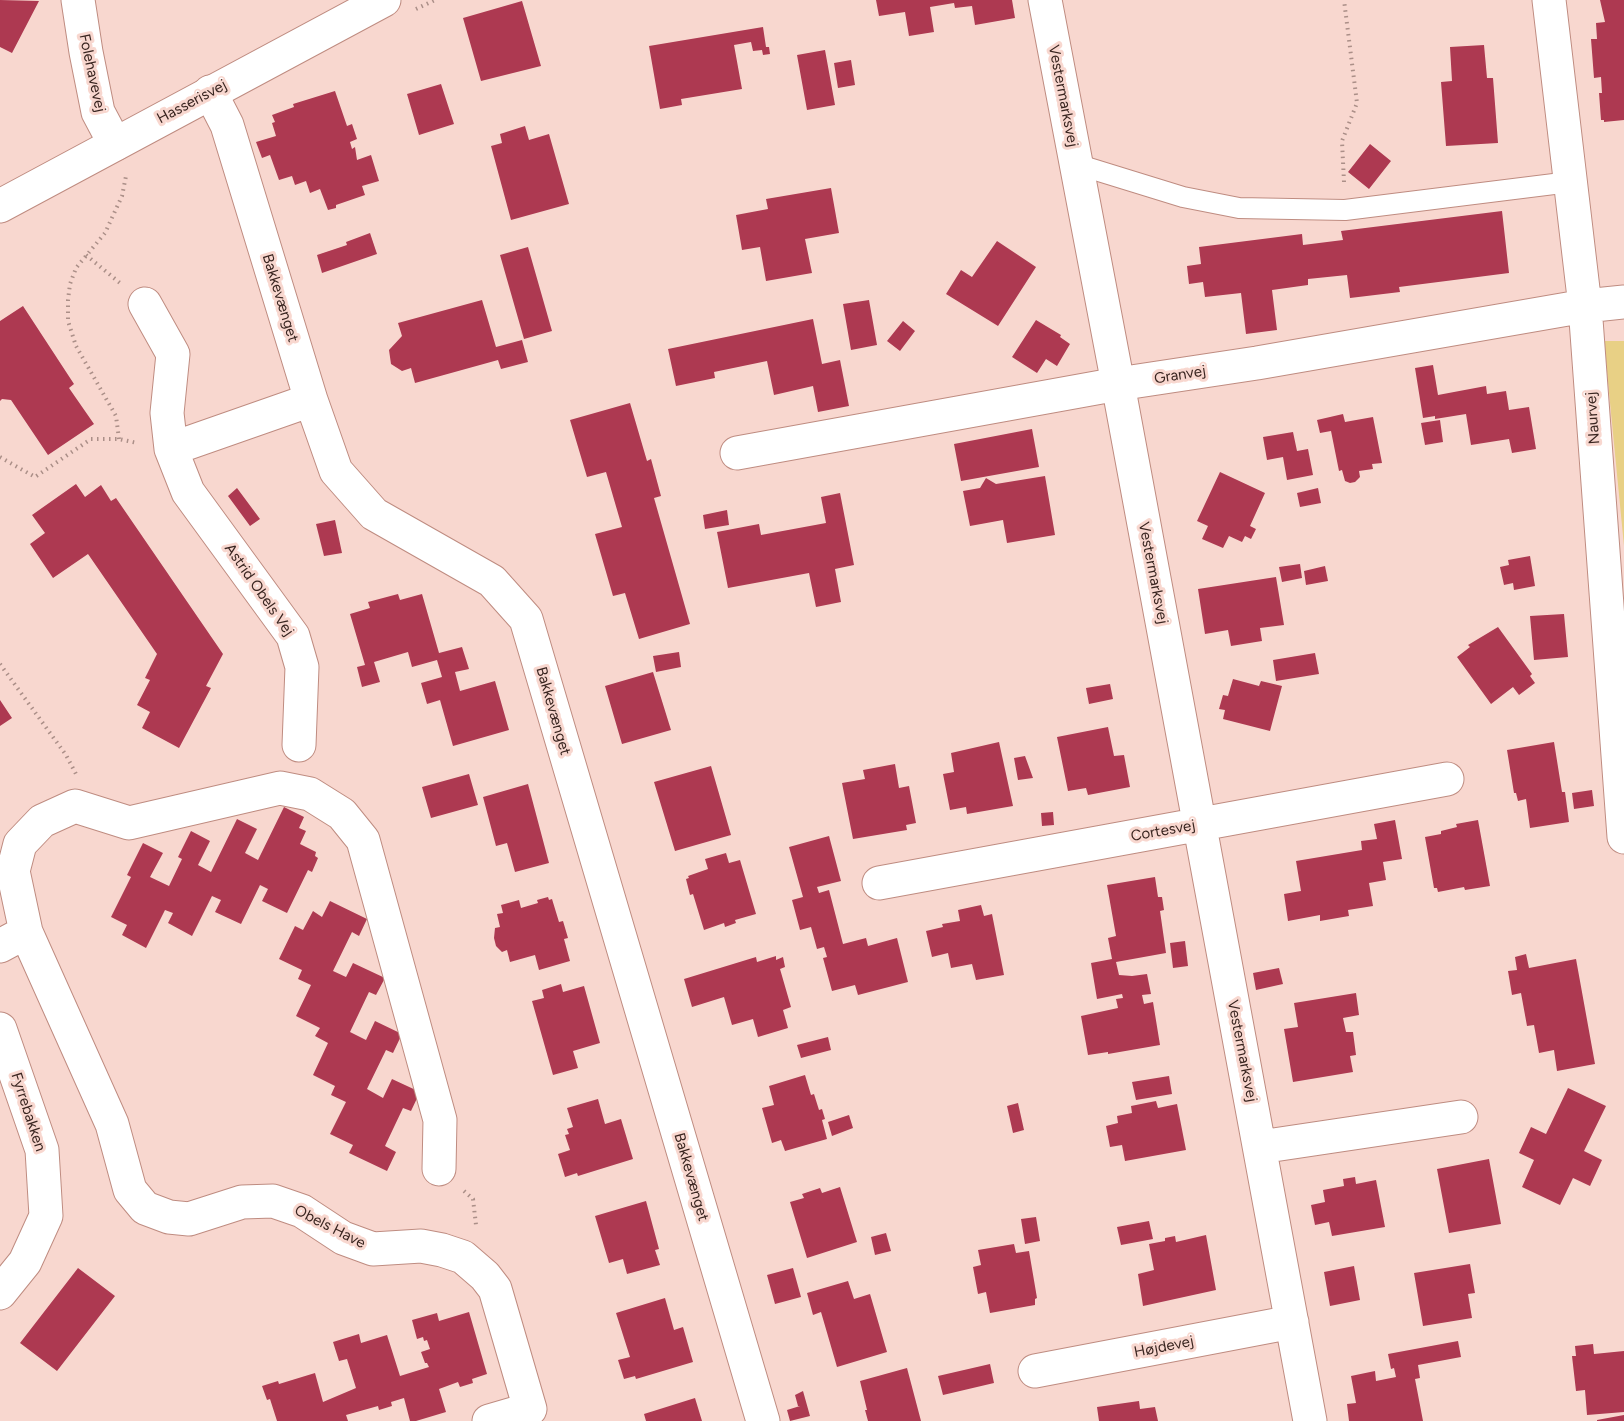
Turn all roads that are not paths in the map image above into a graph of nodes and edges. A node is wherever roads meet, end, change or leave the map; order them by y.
1 (78, 0) edge
2 (384, 0) edge
3 (1045, 0) edge
4 (1549, 0) edge
5 (210, 93) junction
6 (115, 144) junction
7 (1076, 164) junction
8 (1570, 182) junction
9 (0, 206) edge
10 (1624, 302) edge
11 (145, 304) road end
12 (1585, 306) junction
13 (1118, 384) junction
14 (311, 400) junction
15 (171, 449) junction
16 (737, 453) dead end
17 (299, 745) dead end
18 (1447, 779) dead end
19 (1200, 824) junction
20 (1624, 837) edge
21 (879, 883) dead end
22 (13, 939) edge
23 (0, 1029) edge
24 (1461, 1117) dead end
25 (1260, 1147) junction
26 (439, 1169) road end
27 (0, 1293) edge
28 (1292, 1322) junction
29 (1035, 1371) dead end
30 (489, 1421) edge
31 (763, 1421) edge
32 (1310, 1421) edge

1 - 6 street, Folehavevej
2 - 5 street, Hasserisvej
3 - 7 street, Vestermarksvej
4 - 8 street, Naurvej
5 - 6 street, Hasserisvej
5 - 14 street, Bakkevænget
6 - 9 street, Hasserisvej
7 - 8 lane
7 - 13 street, Vestermarksvej
8 - 12 street, Naurvej
10 - 12 street, Granvej
11 - 15 street, Astrid Obels Vej
12 - 13 street, Granvej
12 - 20 street, Naurvej
13 - 16 street, Granvej
13 - 19 street, Vestermarksvej
14 - 15 street
14 - 31 street, Bakkevænget
15 - 17 street, Astrid Obels Vej
18 - 19 street, Cortesvej
19 - 21 street, Cortesvej
19 - 25 street, Vestermarksvej
22 - 26 street, Obels Have
22 - 30 street, Obels Have
23 - 27 street, Fyrrebakken
24 - 25 street
25 - 28 street, Vestermarksvej
28 - 29 street, Højdevej
28 - 32 street, Vestermarksvej

